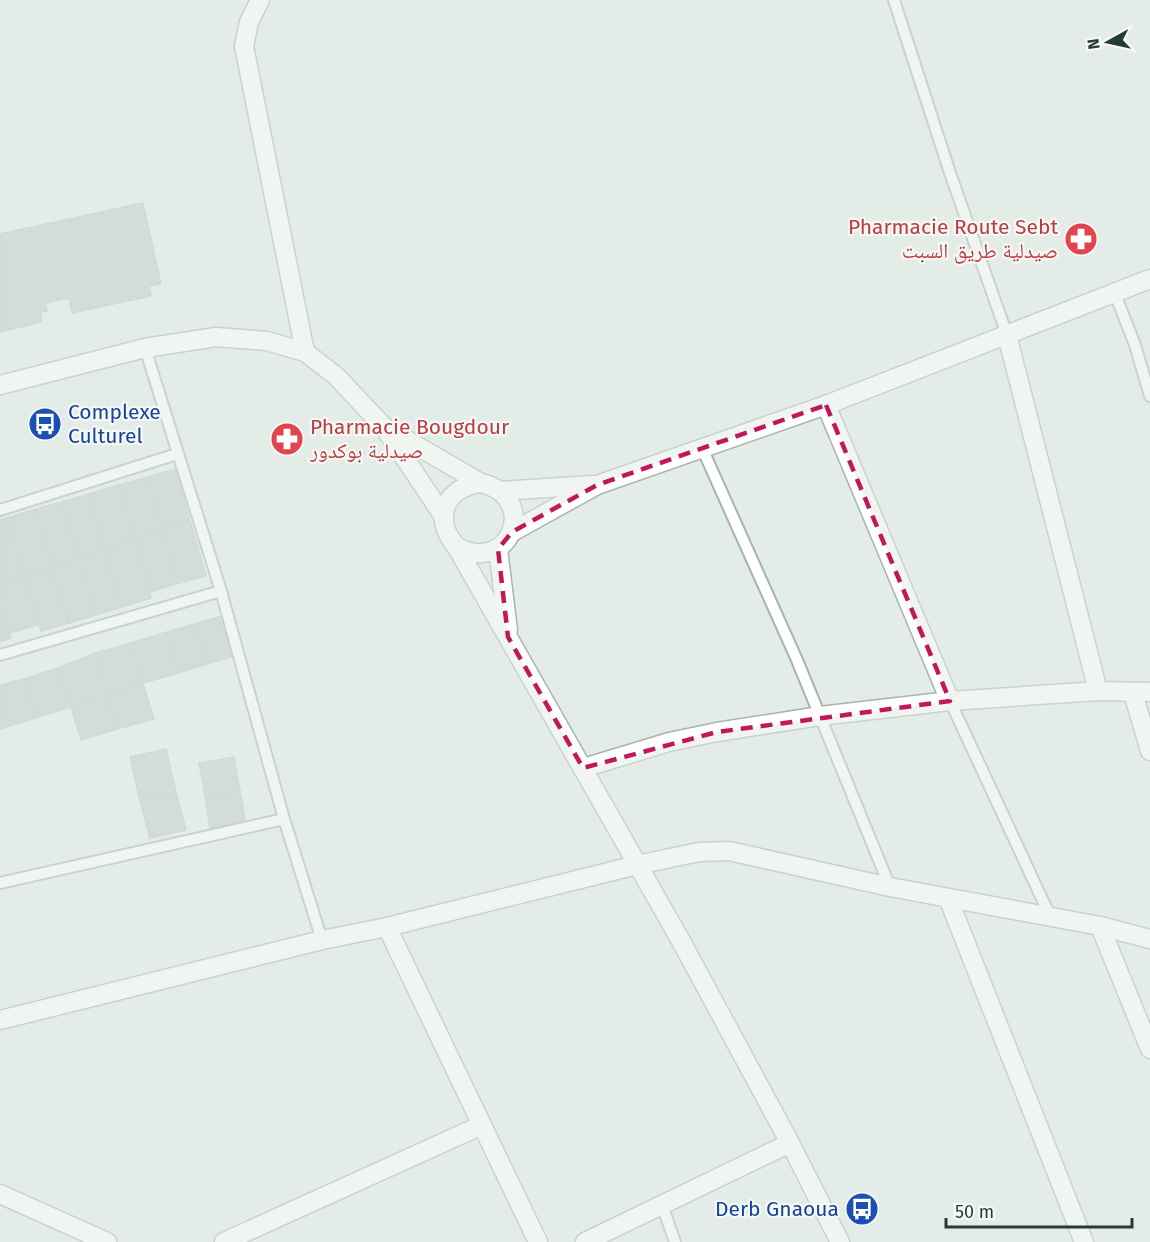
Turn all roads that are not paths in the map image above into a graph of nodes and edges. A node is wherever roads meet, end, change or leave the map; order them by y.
1 (260, 0) edge
2 (894, 0) edge
3 (1150, 279) edge
4 (1115, 294) junction
5 (1007, 335) junction
6 (145, 348) junction
7 (305, 352) junction
8 (0, 385) edge
9 (1150, 396) edge
10 (826, 405) junction
11 (384, 427) junction
12 (702, 448) junction
13 (177, 454) junction
14 (481, 483) junction
15 (597, 484) junction
16 (501, 491) junction
17 (0, 510) edge
18 (444, 517) junction
19 (512, 532) junction
20 (456, 546) junction
21 (498, 549) junction
22 (221, 591) junction
23 (508, 637) junction
24 (0, 655) edge
25 (1098, 691) junction
26 (1142, 693) edge
27 (950, 701) junction
28 (820, 716) junction
29 (1150, 751) edge
30 (583, 768) junction
31 (284, 819) junction
32 (638, 865) junction
33 (0, 883) edge
34 (890, 887) junction
35 (948, 898) junction
36 (1050, 916) junction
37 (1100, 926) junction
38 (387, 927) junction
39 (1150, 939) edge
40 (322, 940) junction
41 (0, 1020) edge
42 (1150, 1049) edge
43 (482, 1125) junction
44 (790, 1143) junction
45 (0, 1194) edge
46 (662, 1204) junction
47 (107, 1242) edge
48 (224, 1242) edge
49 (538, 1242) edge
50 (585, 1242) edge
51 (675, 1242) edge
52 (840, 1242) edge
53 (1084, 1242) edge

1 - 7 street
2 - 5 lane
3 - 4 street
4 - 5 street
4 - 9 lane
5 - 10 street
5 - 25 street
6 - 7 street
6 - 8 street
6 - 13 lane
7 - 11 street
10 - 12 street
10 - 27 street
11 - 14 street
11 - 18 street
12 - 15 street
12 - 28 lane
13 - 17 lane
13 - 22 lane
14 - 16 street
14 - 18 street
15 - 16 street
15 - 19 street
16 - 19 street
18 - 20 street
19 - 21 street
20 - 21 street
20 - 23 street
21 - 23 street
22 - 24 lane
22 - 31 lane
23 - 30 street
25 - 26 street
25 - 27 street
26 - 29 street
27 - 28 street
27 - 36 lane
28 - 30 street
28 - 34 lane
30 - 32 street
31 - 33 lane
31 - 40 lane
32 - 34 street
32 - 38 street
32 - 44 street
34 - 35 street
35 - 36 street
35 - 53 street
36 - 37 street
37 - 39 street
37 - 42 street
38 - 40 street
38 - 43 street
40 - 41 street
43 - 48 street
43 - 49 street
44 - 46 street
44 - 52 street
45 - 47 street
46 - 50 street
46 - 51 lane

